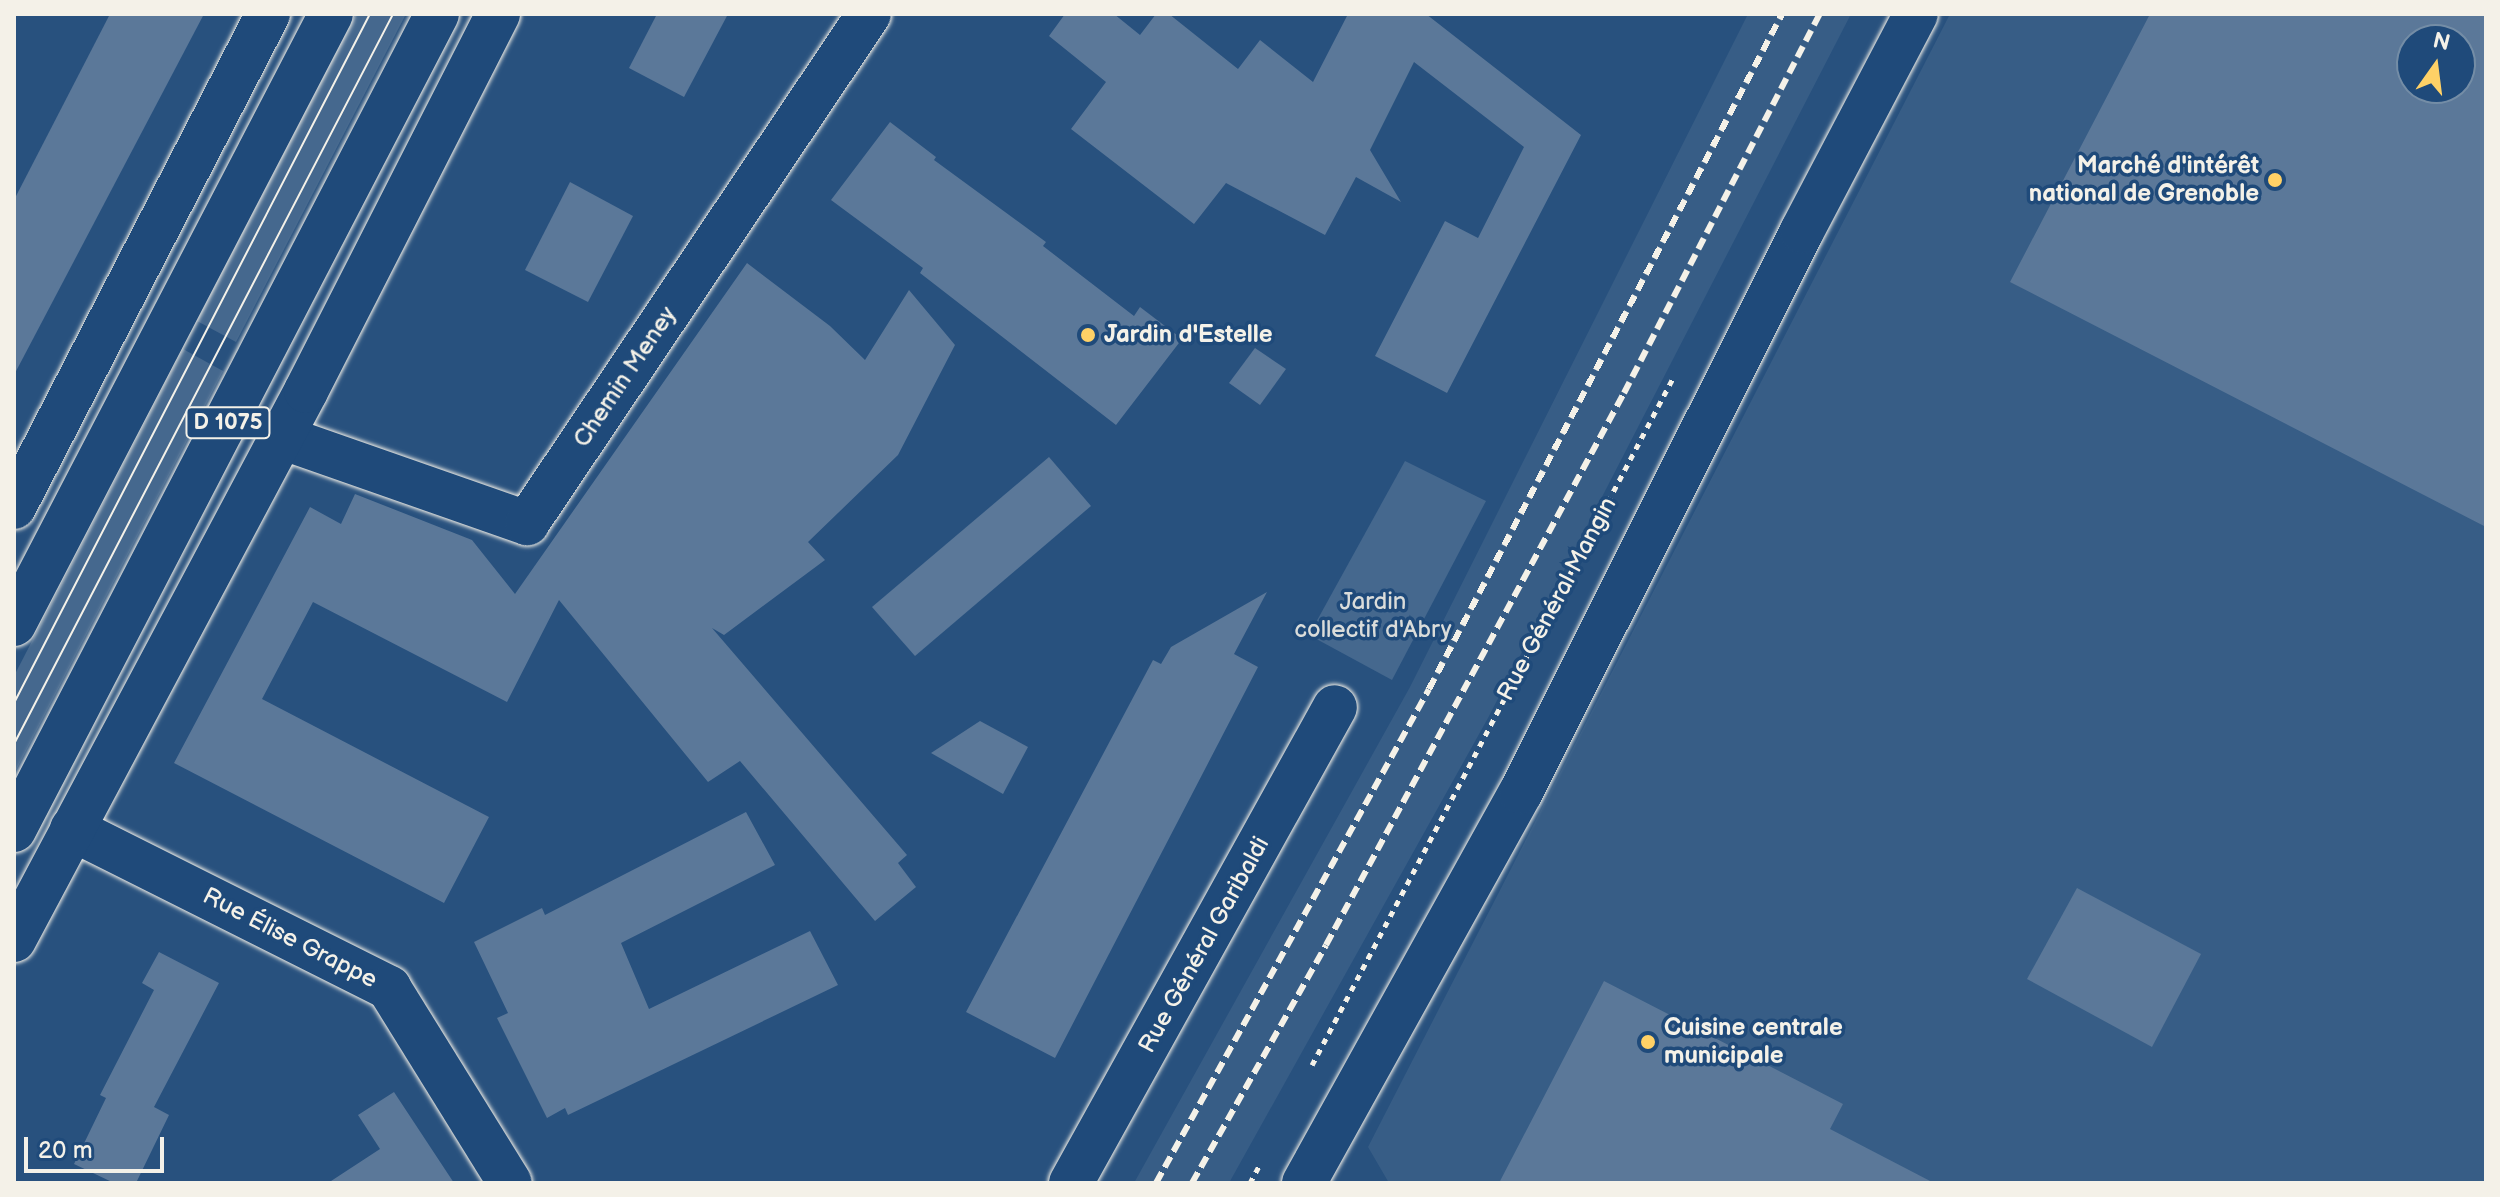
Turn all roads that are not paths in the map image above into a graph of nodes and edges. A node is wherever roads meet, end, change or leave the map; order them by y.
1 (268, 14) edge
2 (331, 14) edge
3 (437, 14) edge
4 (498, 14) edge
5 (869, 14) edge
6 (1916, 14) edge
7 (281, 437) junction
8 (14, 507) edge
9 (14, 624) edge
10 (1335, 707) dead end
11 (72, 829) junction
12 (14, 830) edge
13 (14, 940) edge
14 (510, 1183) edge
15 (1071, 1183) edge
16 (1305, 1183) edge

1 - 8 street
2 - 9 street
3 - 12 street, D 1075
4 - 7 street
5 - 7 street, Chemin Meney
6 - 16 street
7 - 11 street
10 - 15 street, Rue Général Garibaldi
11 - 13 street
11 - 14 street, Rue Élise Grappe

